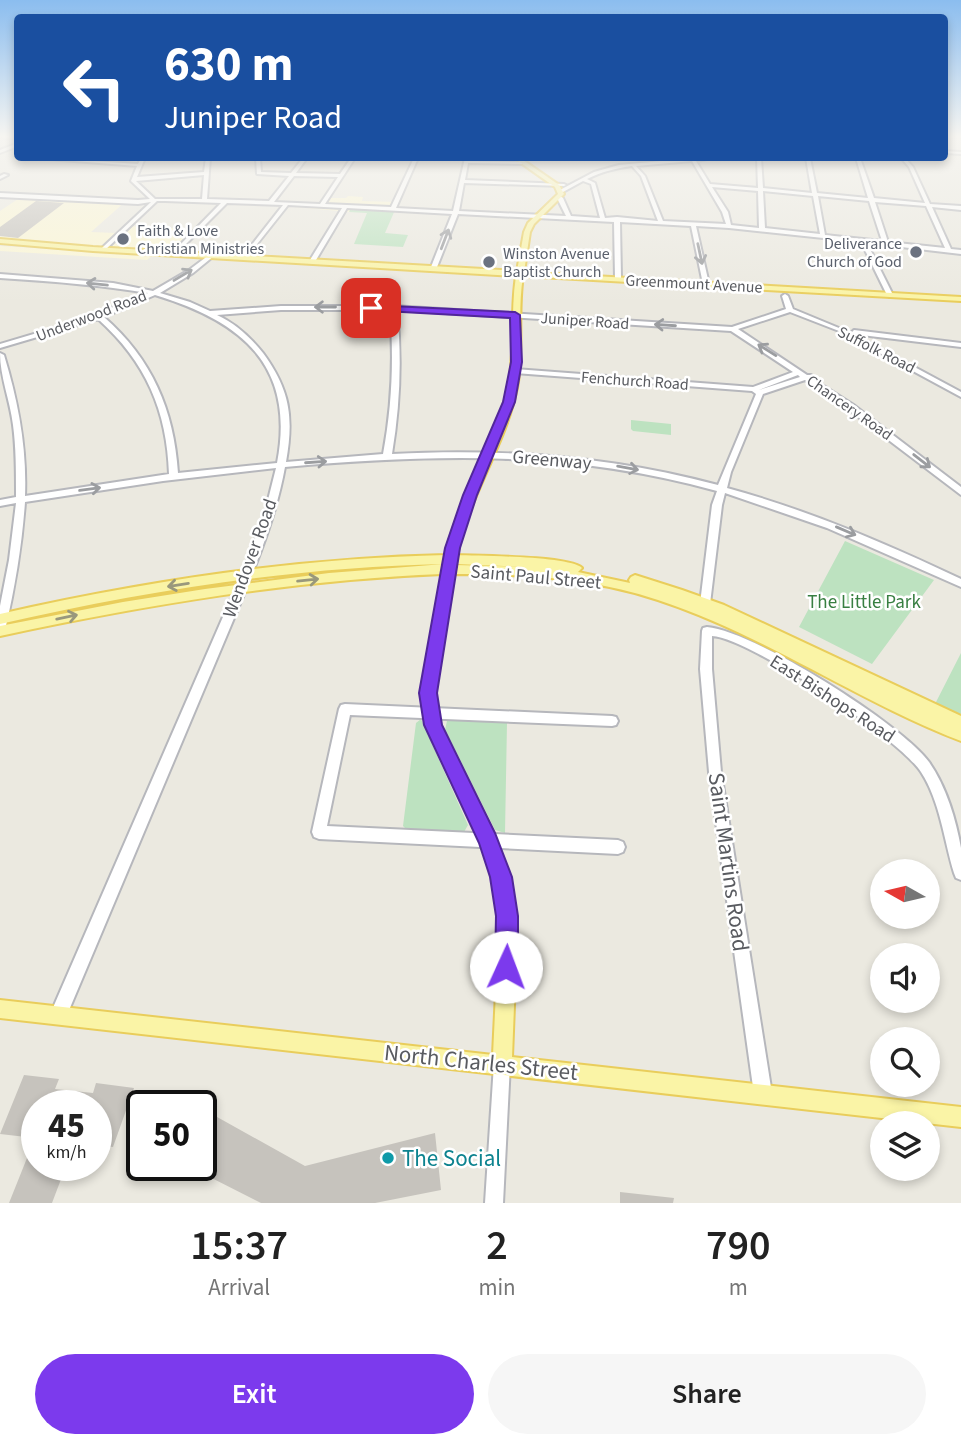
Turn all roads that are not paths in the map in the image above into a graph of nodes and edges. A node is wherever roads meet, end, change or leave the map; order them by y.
1 (145, 191) edge
2 (205, 191) edge
3 (279, 191) edge
4 (331, 191) edge
5 (401, 191) edge
6 (460, 191) edge
7 (559, 191) edge
8 (571, 191) edge
9 (595, 191) edge
10 (649, 191) edge
11 (713, 191) edge
12 (761, 191) edge
13 (780, 191) edge
14 (814, 191) edge
15 (869, 191) edge
16 (922, 191) edge
17 (0, 195) edge
18 (561, 195) junction
19 (815, 195) junction
20 (204, 200) junction
21 (872, 200) junction
22 (155, 201) junction
23 (226, 201) junction
24 (270, 203) junction
25 (287, 204) junction
26 (322, 205) junction
27 (928, 205) junction
28 (346, 206) junction
29 (393, 208) junction
30 (961, 208) edge
31 (456, 211) junction
32 (539, 216) junction
33 (569, 217) junction
34 (603, 219) junction
35 (617, 219) junction
36 (661, 222) junction
37 (694, 224) junction
38 (729, 226) junction
39 (762, 230) junction
40 (823, 237) junction
41 (863, 241) junction
42 (0, 242) edge
43 (887, 244) junction
44 (105, 248) junction
45 (949, 251) junction
46 (176, 252) junction
47 (961, 252) edge
48 (213, 254) junction
49 (246, 256) junction
50 (313, 260) junction
51 (434, 267) junction
52 (520, 272) junction
53 (4, 277) edge
54 (618, 278) junction
55 (0, 283) edge
56 (706, 284) junction
57 (152, 293) junction
58 (890, 295) junction
59 (785, 296) dead end
60 (961, 299) edge
61 (393, 308) junction
62 (790, 310) junction
63 (210, 313) junction
64 (515, 315) junction
65 (99, 316) junction
66 (733, 329) junction
67 (841, 330) junction
68 (961, 345) edge
69 (0, 346) edge
70 (0, 355) edge
71 (515, 371) junction
72 (804, 375) junction
73 (757, 391) junction
74 (961, 395) edge
75 (487, 455) junction
76 (387, 457) junction
77 (281, 465) junction
78 (174, 477) junction
79 (722, 488) junction
80 (961, 492) edge
81 (23, 499) junction
82 (0, 503) edge
83 (448, 565) junction
84 (243, 582) junction
85 (961, 583) edge
86 (704, 607) junction
87 (1, 624) edge
88 (709, 629) joint
89 (430, 713) junction
90 (612, 721) dead end
91 (961, 723) edge
92 (961, 734) edge
93 (488, 840) junction
94 (618, 847) dead end
95 (961, 873) edge
96 (0, 1009) edge
97 (58, 1016) junction
98 (502, 1064) junction
99 (763, 1094) junction
100 (961, 1117) edge
101 (494, 1203) edge

1 - 22 street
2 - 20 street
3 - 24 street
4 - 26 street
5 - 29 street
6 - 31 street
7 - 18 main road
8 - 18 street
9 - 34 street
10 - 36 street
11 - 38 street
12 - 39 street
13 - 19 street
14 - 19 street
15 - 21 street
16 - 27 street
17 - 22 street
18 - 32 main road
18 - 33 street
19 - 21 street
19 - 40 street
20 - 22 street
20 - 23 street
21 - 27 street
21 - 43 street
22 - 44 street
23 - 24 street
23 - 46 street
24 - 25 street
25 - 26 street
25 - 49 street
26 - 28 street
27 - 30 street
27 - 45 street
28 - 29 street
28 - 50 street
29 - 31 street
31 - 32 street
51 -> 31 street
32 - 33 street
32 - 52 main road
33 - 34 street
34 - 35 street
35 - 36 street
35 - 54 street
36 - 37 street
37 - 38 street
37 -> 56 street
38 - 39 street
39 - 40 street
40 - 41 street
41 - 43 street
41 - 58 street
42 - 44 main road, Greenmount Avenue
43 - 45 street
44 - 46 main road, Greenmount Avenue
45 - 47 street
46 - 48 main road, Greenmount Avenue
48 - 49 main road, Greenmount Avenue
57 -> 48 street, Underwood Road
49 - 50 main road, Greenmount Avenue
50 - 51 main road, Greenmount Avenue
51 - 52 main road, Greenmount Avenue
52 - 54 main road, Greenmount Avenue
52 - 64 main road
53 - 55 street
57 -> 53 street, Wendover Road
54 - 56 main road, Greenmount Avenue
56 - 58 main road, Greenmount Avenue
57 - 63 street, Wendover Road
57 - 65 street, Underwood Road
58 - 60 main road, Greenmount Avenue
59 - 62 street
61 -> 63 street, Juniper Road
61 - 64 street, Juniper Road
61 - 76 street
62 - 66 street, Juniper Road
62 - 67 street, Suffolk Road
63 - 77 street, Wendover Road
66 -> 64 street, Juniper Road
64 - 71 main road
65 - 69 street, Underwood Road
65 - 78 street
72 -> 66 street, Chancery Road
67 - 68 street
67 - 74 street, Suffolk Road
70 - 81 street
71 - 73 street, Fenchurch Road
71 - 75 main road
72 - 73 street
72 -> 80 street, Chancery Road
73 - 79 street
75 - 76 street, Greenway
75 -> 79 street, Greenway
75 - 83 main road
77 -> 76 street, Greenway
77 - 78 street, Greenway
77 - 84 street, Wendover Road
81 -> 78 street, Greenway
79 -> 85 street, Greenway
79 - 86 street
81 - 82 street, Greenway
81 - 87 street
83 - 84 main road, Saint Paul Street
83 - 86 main road, Saint Paul Street
83 - 89 main road
84 - 87 main road, Saint Paul Street
84 - 97 street, Wendover Road
86 - 91 main road, Saint Paul Street
86 - 92 main road, Saint Paul Street
88 - 95 street, East Bishops Road
88 - 99 street, Saint Martins Road
89 - 90 street
89 - 93 main road
89 - 93 street
93 - 94 street
93 - 98 main road
96 - 97 main road, North Charles Street
97 - 98 main road, North Charles Street
98 - 99 main road, North Charles Street
98 - 101 street
99 - 100 main road, North Charles Street

